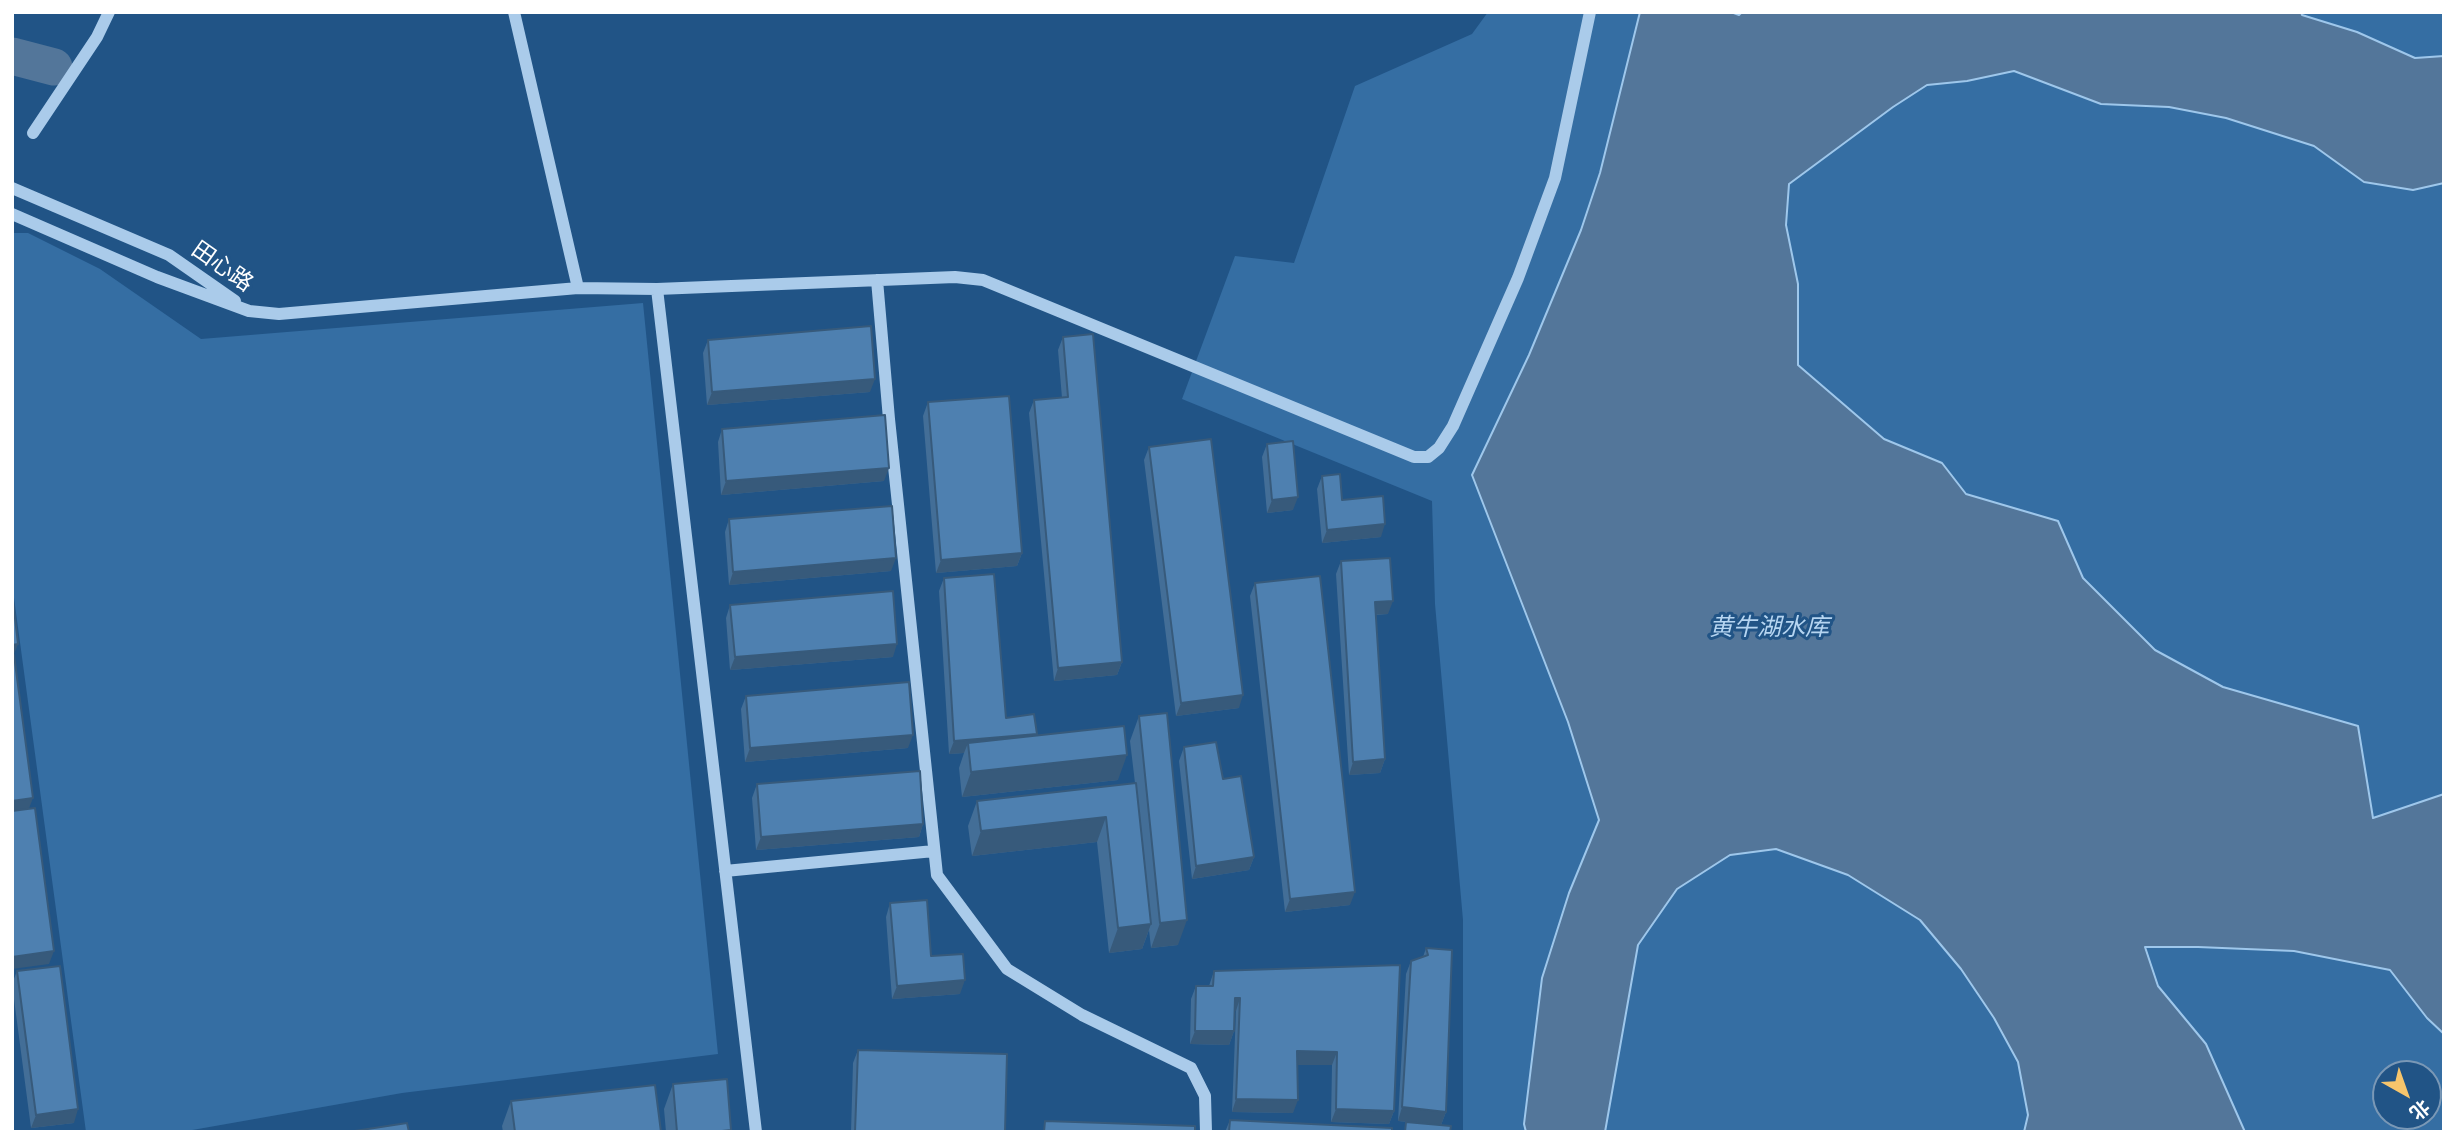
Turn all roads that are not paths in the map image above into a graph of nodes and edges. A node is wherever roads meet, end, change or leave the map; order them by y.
1 (109, 12) edge
2 (514, 12) edge
3 (1590, 12) edge
4 (33, 132) dead end
5 (12, 188) edge
6 (12, 214) edge
7 (877, 280) junction
8 (578, 288) junction
9 (657, 289) junction
10 (249, 312) junction
11 (934, 851) junction
12 (725, 871) junction
13 (756, 1132) edge
14 (1206, 1132) edge

1 - 4 street
2 - 8 street
3 - 7 street
5 - 10 street, 田心路
6 - 10 street, 田心路
7 - 9 street
7 - 11 street
8 - 9 street
8 - 10 street
9 - 12 street
11 - 12 street
11 - 14 street
12 - 13 street

